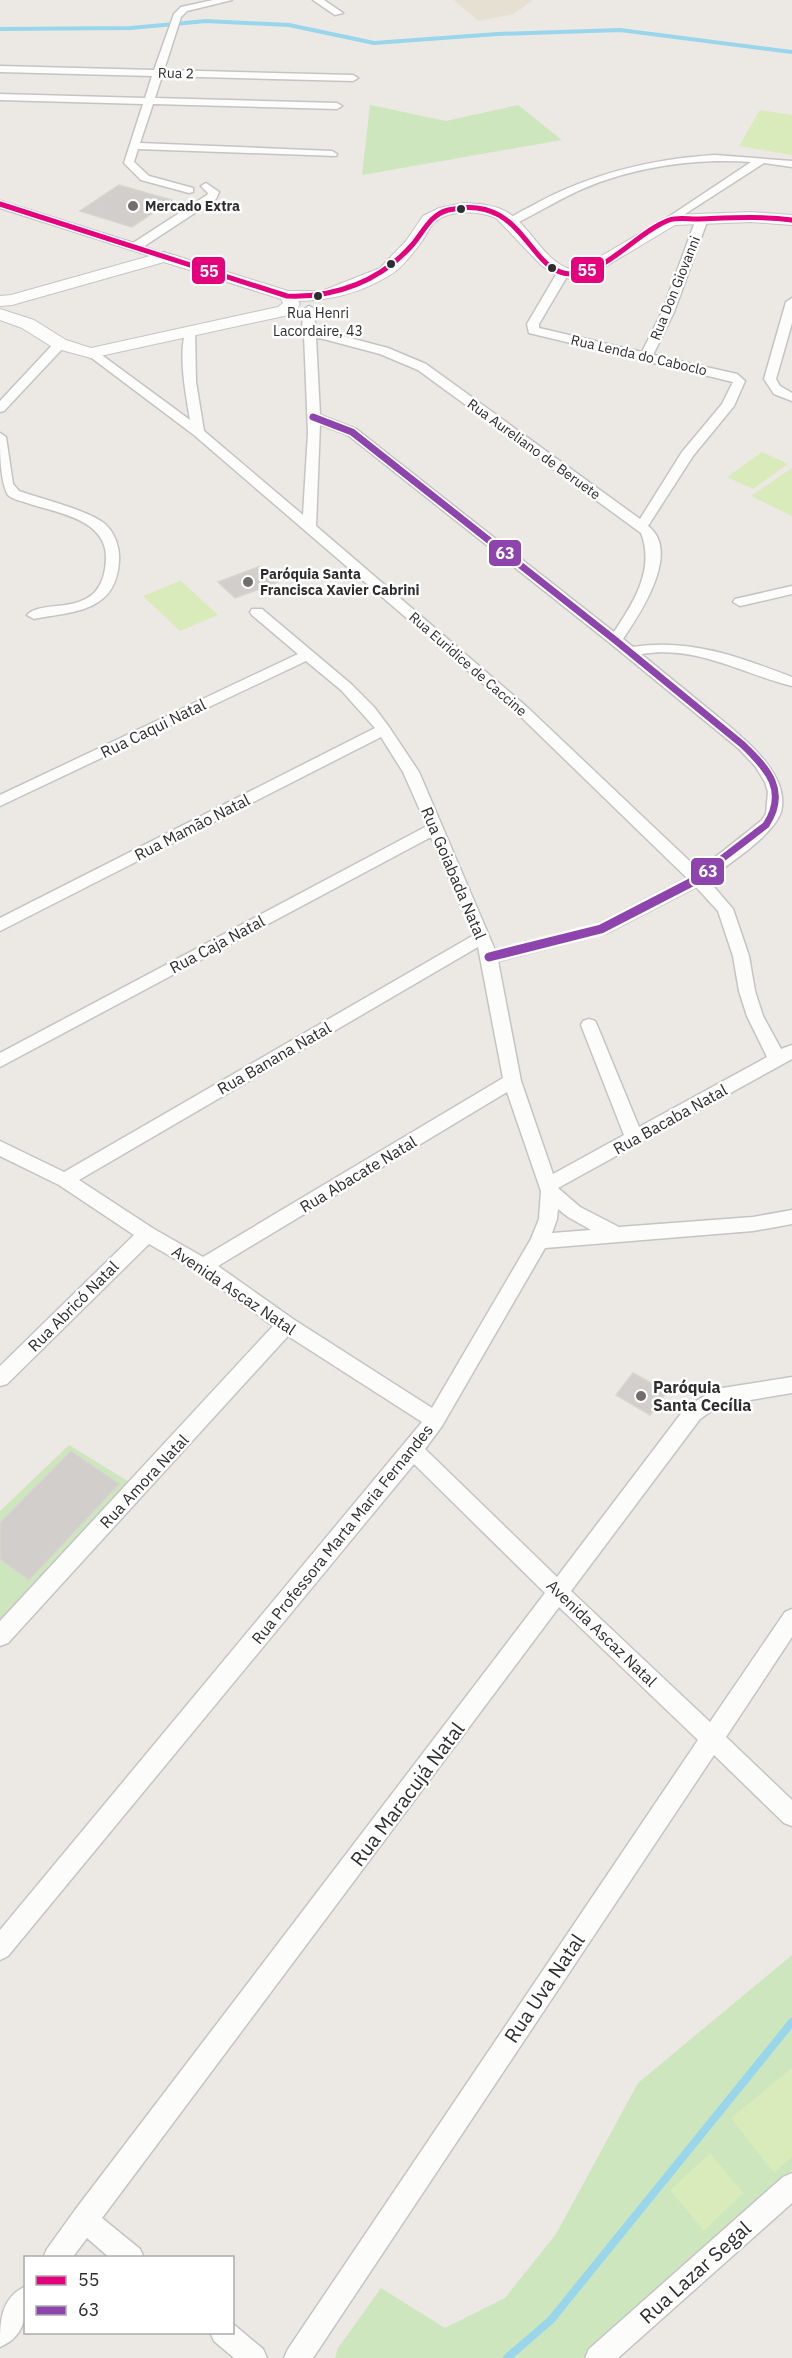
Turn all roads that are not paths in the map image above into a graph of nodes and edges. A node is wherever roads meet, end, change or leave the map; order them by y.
1 (224, 0) edge
2 (318, 0) edge
3 (338, 13) dead end
4 (0, 69) edge
5 (157, 73) junction
6 (353, 78) dead end
7 (0, 96) edge
8 (149, 100) junction
9 (337, 106) dead end
10 (0, 108) edge
11 (145, 112) junction
12 (157, 113) dead end
13 (134, 146) junction
14 (332, 154) dead end
15 (760, 160) junction
16 (792, 164) edge
17 (0, 204) edge
18 (702, 219) junction
19 (670, 220) junction
20 (792, 220) edge
21 (511, 222) junction
22 (133, 248) junction
23 (164, 257) junction
24 (563, 273) junction
25 (287, 296) junction
26 (18, 298) junction
27 (0, 301) edge
28 (313, 302) junction
29 (792, 302) edge
30 (273, 313) junction
31 (0, 314) edge
32 (28, 324) junction
33 (191, 330) junction
34 (308, 331) junction
35 (60, 344) junction
36 (91, 353) junction
37 (646, 356) junction
38 (792, 397) edge
39 (0, 408) edge
40 (313, 417) junction
41 (198, 432) junction
42 (0, 437) edge
43 (641, 526) junction
44 (309, 527) junction
45 (792, 590) edge
46 (740, 602) dead end
47 (257, 612) dead end
48 (34, 615) dead end
49 (615, 640) junction
50 (630, 652) junction
51 (307, 655) junction
52 (792, 682) edge
53 (384, 730) junction
54 (0, 801) edge
55 (435, 828) junction
56 (698, 879) junction
57 (0, 924) edge
58 (483, 937) junction
59 (489, 957) junction
60 (589, 1025) dead end
61 (784, 1055) edge
62 (0, 1061) edge
63 (512, 1081) junction
64 (635, 1139) junction
65 (3, 1154) edge
66 (64, 1180) junction
67 (549, 1188) junction
68 (792, 1217) edge
69 (613, 1233) junction
70 (147, 1234) junction
71 (539, 1241) junction
72 (203, 1266) junction
73 (286, 1325) junction
74 (0, 1378) edge
75 (792, 1385) edge
76 (435, 1420) junction
77 (413, 1450) junction
78 (559, 1593) junction
79 (792, 1619) edge
80 (0, 1636) edge
81 (712, 1737) junction
82 (792, 1815) edge
83 (0, 1948) edge
84 (792, 2186) edge
85 (84, 2219) junction
86 (57, 2256) edge
87 (129, 2256) edge
88 (24, 2302) edge
89 (0, 2334) edge
90 (225, 2334) edge
91 (254, 2358) edge
92 (297, 2358) edge
93 (598, 2358) edge

1 - 5 street
2 - 3 street
4 - 5 street, Rua 2
5 - 6 street, Rua 2
5 - 8 street
7 - 8 street
8 - 9 street
8 - 11 street
10 - 11 street
11 - 12 street
11 - 13 street
13 - 14 street
13 - 22 street
15 - 16 street
15 - 19 street
15 - 21 street
17 - 22 street
18 - 19 street
18 - 20 street
18 - 37 street, Rua Don Giovanni
19 - 24 street
21 - 24 street
21 - 28 street
22 - 23 street
23 - 25 street
23 - 26 street
24 - 37 street, Rua Lenda do Caboclo
25 - 28 street
25 - 30 street
26 - 27 street
26 - 32 street
28 - 30 street
28 - 34 street
29 - 38 street
30 - 33 street
31 - 32 street
32 - 35 street
33 - 36 street
33 - 41 street
34 - 40 street
34 - 43 street, Rua Aureliano de Beruete
35 - 36 street
35 - 39 street
36 - 41 street, Rua Euridice de Caccine
37 - 43 street, Rua Lenda do Caboclo
40 - 44 street
40 - 49 street
41 - 44 street, Rua Euridice de Caccine
42 - 48 street
43 - 49 street
44 - 56 street, Rua Euridice de Caccine
45 - 46 street
47 - 51 street, Rua Goiabada Natal
49 - 50 street
50 - 52 street
50 - 56 street
51 - 53 street, Rua Goiabada Natal
51 - 54 street, Rua Caqui Natal
53 - 55 street, Rua Goiabada Natal
53 - 57 street, Rua Mamão Natal
55 - 58 street, Rua Goiabada Natal
55 - 62 street, Rua Caja Natal
56 - 59 street
56 - 61 street, Rua Euridice de Caccine
58 - 59 street, Rua Goiabada Natal
58 - 66 street, Rua Banana Natal
59 - 63 street, Rua Goiabada Natal
60 - 64 street
61 - 64 street, Rua Bacaba Natal
63 - 67 street, Rua Goiabada Natal
63 - 72 street, Rua Abacate Natal
64 - 67 street, Rua Bacaba Natal
65 - 66 street, Avenida Ascaz Natal
66 - 70 street, Avenida Ascaz Natal
67 - 69 street, Rua Goiabada Natal
67 - 71 street, Rua Goiabada Natal
68 - 69 street
69 - 71 street
70 - 72 street, Avenida Ascaz Natal
70 - 74 street, Rua Abricó Natal
71 - 76 street, Rua Professora Marta Maria Fernandes
72 - 73 street, Avenida Ascaz Natal
73 - 76 street, Avenida Ascaz Natal
73 - 80 street, Rua Amora Natal
75 - 78 street, Rua Maracujá Natal
76 - 77 street, Rua Professora Marta Maria Fernandes
77 - 78 street, Avenida Ascaz Natal
77 - 83 street, Rua Professora Marta Maria Fernandes
78 - 81 street, Avenida Ascaz Natal
78 - 85 street, Rua Maracujá Natal
79 - 81 street, Rua Uva Natal
81 - 82 street, Avenida Ascaz Natal
81 - 92 street, Rua Uva Natal
84 - 93 street, Rua Lazar Segal
85 - 86 street, Rua Maracujá Natal
85 - 87 street
88 - 89 street
90 - 91 street

